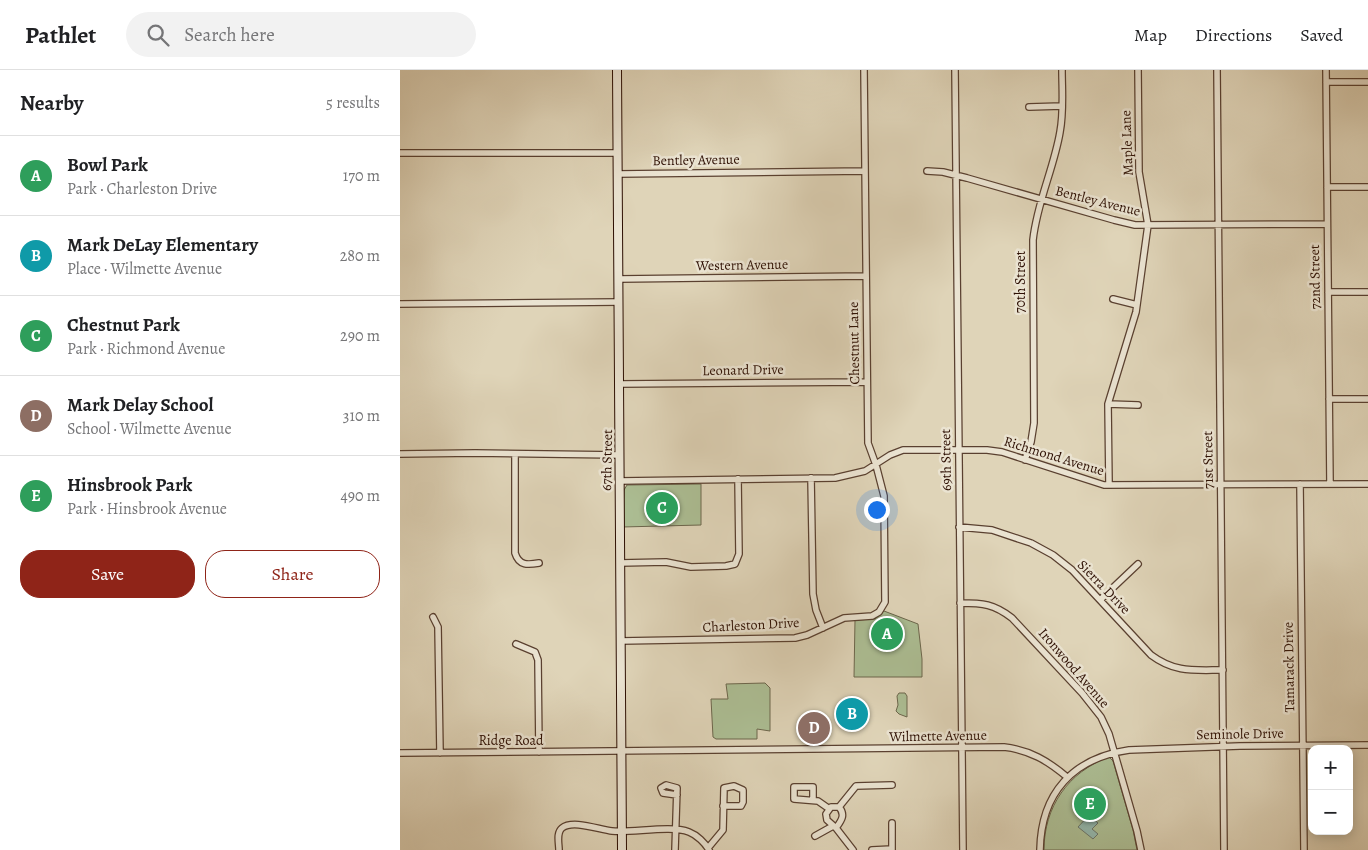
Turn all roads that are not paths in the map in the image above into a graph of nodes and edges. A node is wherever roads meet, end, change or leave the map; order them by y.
1 (617, 70) edge
2 (864, 70) edge
3 (955, 70) edge
4 (1062, 70) edge
5 (1138, 70) edge
6 (1217, 70) edge
7 (1326, 70) edge
8 (1326, 82) junction
9 (1368, 82) edge
10 (1062, 106) junction
11 (1028, 107) dead end
12 (618, 153) junction
13 (400, 154) edge
14 (865, 171) junction
15 (927, 171) dead end
16 (618, 174) junction
17 (956, 175) junction
18 (1327, 187) junction
19 (1368, 187) edge
20 (1041, 199) junction
21 (1327, 224) junction
22 (1148, 225) junction
23 (1218, 225) junction
24 (866, 276) junction
25 (619, 279) junction
26 (1328, 292) junction
27 (1368, 292) edge
28 (1113, 299) dead end
29 (619, 302) junction
30 (400, 304) edge
31 (1137, 305) junction
32 (867, 382) junction
33 (620, 384) junction
34 (1329, 399) junction
35 (1368, 399) edge
36 (1108, 404) junction
37 (1138, 405) dead end
38 (958, 450) junction
39 (400, 454) edge
40 (515, 454) junction
41 (620, 455) junction
42 (1025, 460) junction
43 (876, 465) junction
44 (812, 478) junction
45 (738, 479) junction
46 (619, 482) junction
47 (1221, 484) junction
48 (1300, 484) junction
49 (1330, 484) junction
50 (1368, 484) edge
51 (1109, 485) junction
52 (959, 527) junction
53 (539, 563) dead end
54 (620, 563) junction
55 (1138, 564) dead end
56 (1100, 600) junction
57 (960, 603) junction
58 (879, 612) joint
59 (433, 617) dead end
60 (823, 628) junction
61 (620, 641) junction
62 (516, 644) dead end
63 (1222, 670) junction
64 (1368, 745) edge
65 (1303, 746) junction
66 (1223, 747) junction
67 (962, 748) junction
68 (539, 752) junction
69 (621, 752) junction
70 (1114, 752) junction
71 (400, 753) edge
72 (440, 753) junction
73 (1067, 777) junction
74 (892, 785) dead end
75 (677, 795) dead end
76 (813, 799) dead end
77 (723, 806) junction
78 (839, 807) junction
79 (828, 808) junction
80 (892, 823) dead end
81 (834, 828) junction
82 (676, 830) junction
83 (622, 831) junction
84 (815, 836) dead end
85 (708, 849) edge
86 (892, 849) edge
87 (559, 850) edge
88 (622, 850) edge
89 (676, 850) edge
90 (852, 850) edge
91 (872, 850) edge
92 (963, 850) edge
93 (1040, 850) edge
94 (1141, 850) edge
95 (1224, 850) edge
96 (1304, 850) edge

1 - 12 street, 67th Street
2 - 14 street, Chestnut Lane
3 - 17 street, 69th Street
4 - 10 street, 70th Street
5 - 22 street, Maple Lane
6 - 23 street, 71st Street
7 - 8 street, 72nd Street
8 - 9 street
8 - 18 street, 72nd Street
10 - 11 street
10 - 20 street, 70th Street
12 - 13 street
12 - 16 street, 67th Street
14 - 16 street, Bentley Avenue
14 - 24 street, Chestnut Lane
15 - 17 street, Bentley Avenue
16 - 25 street, 67th Street
17 - 20 street, Bentley Avenue
17 - 38 street, 69th Street
18 - 19 street
18 - 21 street, 72nd Street
20 - 22 street, Bentley Avenue
20 - 42 street, 70th Street
21 - 23 street, Bentley Avenue
21 - 26 street, 72nd Street
22 - 23 street, Bentley Avenue
22 - 31 street, Maple Lane
23 - 47 street, 71st Street
24 - 25 street, Western Avenue
24 - 32 street, Chestnut Lane
25 - 29 street, 67th Street
26 - 27 street
26 - 34 street, 72nd Street
28 - 31 street
29 - 30 street
29 - 33 street, 67th Street
31 - 36 street, Maple Lane
32 - 33 street, Leonard Drive
32 - 43 street, Chestnut Lane
33 - 41 street, 67th Street
34 - 35 street
34 - 49 street, 72nd Street
36 - 37 street
36 - 51 street, Maple Lane
38 - 42 street, Richmond Avenue
38 - 43 street, Richmond Avenue
38 - 52 street, 69th Street
39 - 40 street
40 - 41 street
40 - 53 street
41 - 46 street, 67th Street
42 - 51 street, Richmond Avenue
43 - 44 street, Richmond Avenue
43 - 58 street, Chestnut Lane
44 - 45 street, Richmond Avenue
44 - 60 street
45 - 46 street, Richmond Avenue
45 - 54 street
46 - 54 street, 67th Street
47 - 48 street, Richmond Avenue
47 - 51 street, Richmond Avenue
47 - 63 street, 71st Street
48 - 49 street, Richmond Avenue
48 - 65 street, Tamarack Drive
49 - 50 street, Richmond Avenue
52 - 56 street, Sierra Drive
52 - 57 street, 69th Street
54 - 61 street, 67th Street
55 - 56 street
56 - 63 street, Sierra Drive
57 - 67 street, 69th Street
57 - 70 street, Ironwood Avenue
58 - 60 street, Charleston Drive
59 - 72 street
60 - 61 street, Charleston Drive
61 - 69 street, 67th Street
62 - 68 street
63 - 66 street, 71st Street
64 - 65 street, Seminole Drive
65 - 66 street, Seminole Drive
65 - 96 street, Tamarack Drive
66 - 70 street, Seminole Drive
66 - 95 street, 71st Street
67 - 69 street, Wilmette Avenue
67 - 73 street, Wilmette Avenue
67 - 92 street, 69th Street
68 - 69 street, Ridge Road
68 - 72 street, Ridge Road
69 - 83 street, 67th Street
70 - 73 street, Seminole Drive
70 - 94 street, Ironwood Avenue
71 - 72 street, Ridge Road
73 - 93 street
74 - 78 street
75 - 82 street
76 - 79 street
77 - 77 street
77 - 85 street
78 - 79 street
78 - 81 street
79 - 81 street
80 - 86 street
81 - 84 street
81 - 90 street
82 - 83 street
82 - 85 street
82 - 89 street
83 - 87 street
83 - 88 street, 67th Street
86 - 91 street

